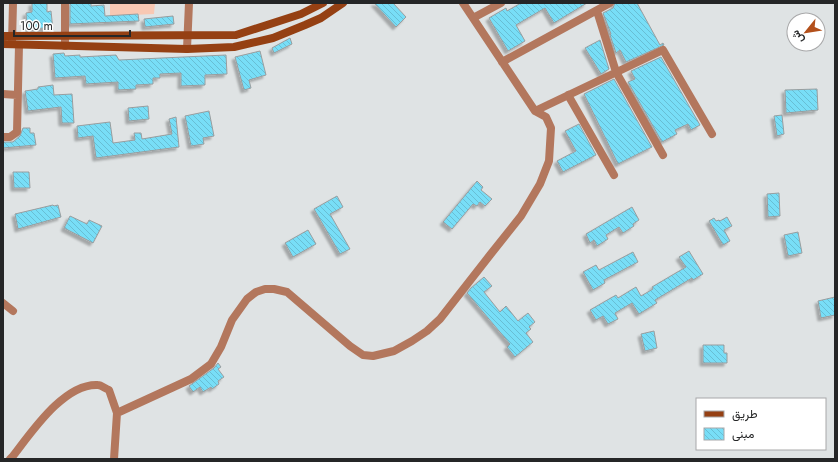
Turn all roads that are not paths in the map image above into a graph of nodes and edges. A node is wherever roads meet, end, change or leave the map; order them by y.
1 (13, 3) edge
2 (65, 3) edge
3 (189, 3) edge
4 (323, 3) edge
5 (343, 3) edge
6 (463, 3) edge
7 (501, 3) edge
8 (610, 3) edge
9 (597, 11) junction
10 (473, 18) junction
11 (3, 36) edge
12 (188, 36) junction
13 (65, 37) junction
14 (11, 43) edge
15 (65, 46) junction
16 (187, 48) junction
17 (502, 62) junction
18 (616, 72) junction
19 (3, 94) edge
20 (17, 95) junction
21 (568, 95) junction
22 (535, 111) junction
23 (712, 134) dead end
24 (3, 137) edge
25 (663, 155) dead end
26 (614, 175) dead end
27 (3, 303) edge
28 (13, 310) dead end
29 (117, 413) junction
30 (10, 459) edge
31 (114, 459) edge

1 - 14 street
2 - 13 street
3 - 12 street
4 - 12 main road
5 - 16 main road
6 - 10 street
7 - 10 street
8 - 9 street
9 - 17 street
9 - 18 street
10 - 17 street
11 - 14 main road
12 - 13 main road
12 - 16 street
13 - 14 main road
13 - 15 street
14 - 15 main road
14 - 20 street
15 - 16 main road
17 - 22 street
18 - 21 street
18 - 23 street
18 - 25 street
19 - 20 street
20 - 24 street
21 - 22 street
21 - 26 street
22 - 29 street
27 - 28 street
29 - 30 street
29 - 31 street

